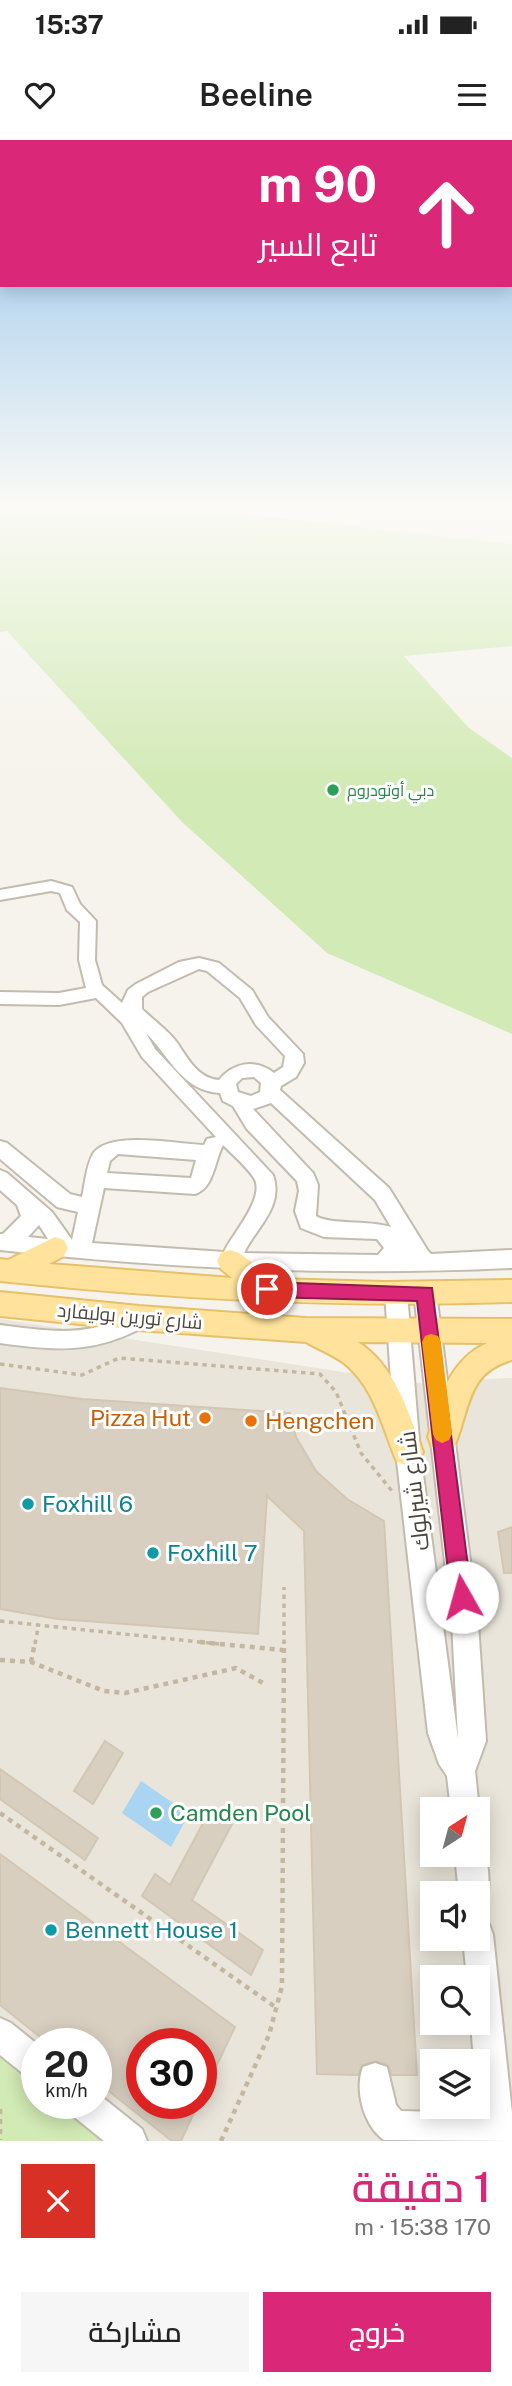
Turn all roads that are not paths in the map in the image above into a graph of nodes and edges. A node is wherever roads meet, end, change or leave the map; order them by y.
1 (0, 895) edge
2 (97, 992) junction
3 (0, 998) edge
4 (271, 1087) junction
5 (233, 1094) junction
6 (225, 1134) junction
7 (0, 1148) edge
8 (208, 1153) junction
9 (0, 1178) edge
10 (96, 1180) junction
11 (26, 1201) junction
12 (90, 1207) junction
13 (395, 1232) junction
14 (4, 1242) edge
15 (67, 1249) junction
16 (512, 1259) edge
17 (230, 1261) junction
18 (428, 1263) junction
19 (383, 1264) junction
20 (4, 1275) edge
21 (267, 1289) junction
22 (512, 1291) edge
23 (396, 1293) junction
24 (425, 1293) junction
25 (0, 1304) edge
26 (139, 1318) junction
27 (306, 1330) junction
28 (400, 1331) junction
29 (430, 1331) junction
30 (512, 1331) edge
31 (0, 1334) edge
32 (512, 1348) edge
33 (443, 1437) junction
34 (408, 1452) junction
35 (416, 1501) junction
36 (433, 1650) junction
37 (467, 1651) junction
38 (461, 1771) junction
39 (464, 1797) edge
40 (480, 1951) edge
41 (0, 2034) edge
42 (21, 2052) edge
43 (376, 2079) dead end
44 (103, 2119) edge
45 (503, 2133) edge
46 (130, 2141) edge

1 - 2 street
2 - 3 street
2 - 6 street
4 - 5 street
4 - 5 street
4 - 5 street
4 - 13 street
5 - 13 street
6 - 8 street
6 - 17 street
7 - 12 street
8 - 10 street
8 - 10 street
9 - 11 street
10 - 12 street
11 - 14 street
11 - 15 street
12 - 15 street
13 - 18 street
13 - 19 street
14 - 15 street
15 - 17 street
15 - 20 main road
16 - 18 street
17 - 19 street
17 - 21 main road
18 - 19 street
20 - 21 main road, شارع تورين بوليفارد
21 - 23 main road, شارع تورين بوليفارد
22 - 24 main road, شارع تورين بوليفارد
23 - 24 main road, شارع تورين بوليفارد
23 - 28 street, شارع شيرلوك
24 - 29 street, شارع شيرلوك
25 - 26 main road, شارع تورين بوليفارد
26 - 27 main road, شارع تورين بوليفارد
26 - 31 street
27 - 28 main road, شارع تورين بوليفارد
27 - 34 main road
28 - 29 main road, شارع تورين بوليفارد
28 - 34 street, شارع شيرلوك
29 - 30 main road, شارع تورين بوليفارد
29 - 33 street, شارع شيرلوك
32 - 33 main road
33 - 37 street, شارع شيرلوك
34 - 35 street, شارع شيرلوك
35 - 36 street, شارع شيرلوك
35 - 36 street
36 - 37 street
36 - 38 street, شارع شيرلوك
37 - 38 street, شارع شيرلوك
38 - 39 street, شارع شيرلوك
40 - 45 street
41 - 42 street
43 - 45 street
44 - 46 street

